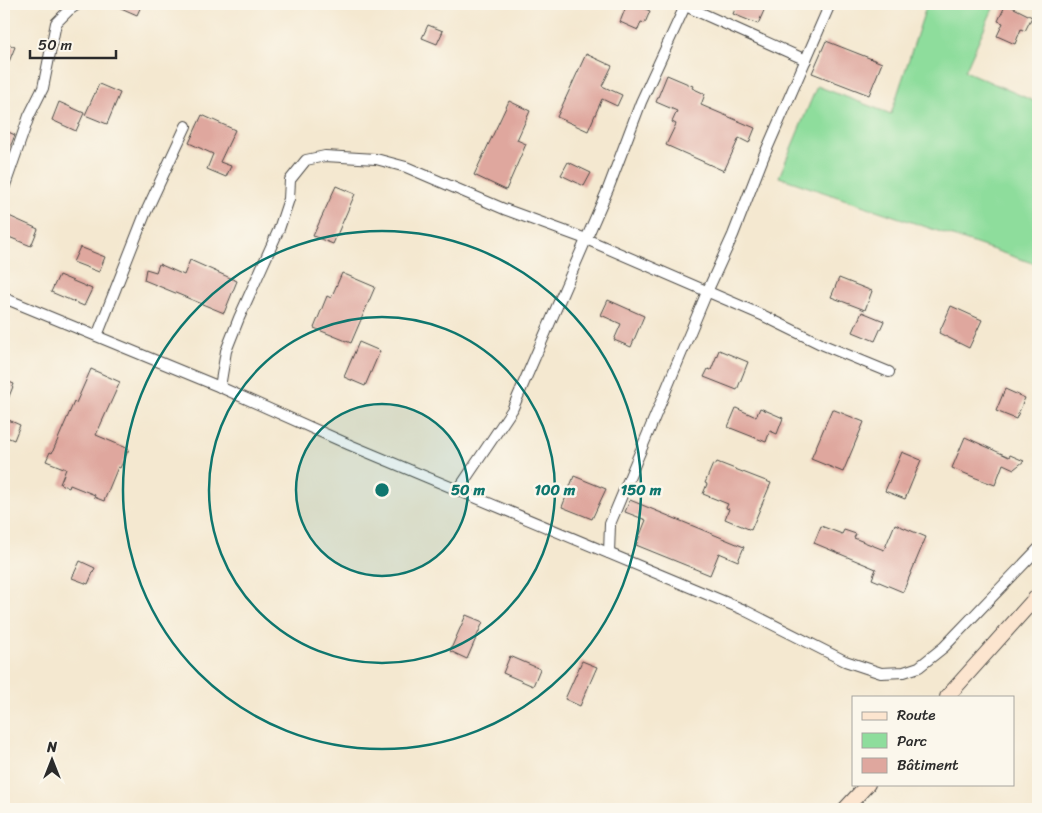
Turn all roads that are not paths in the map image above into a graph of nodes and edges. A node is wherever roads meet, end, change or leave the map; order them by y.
1 (78, 4) edge
2 (684, 4) edge
3 (830, 4) edge
4 (806, 60) junction
5 (186, 126) dead end
6 (4, 188) edge
7 (586, 239) junction
8 (707, 292) junction
9 (4, 298) edge
10 (97, 336) junction
11 (889, 372) dead end
12 (220, 387) junction
13 (458, 490) junction
14 (1038, 549) edge
15 (608, 553) junction
16 (1038, 595) edge
17 (948, 696) edge
18 (866, 786) edge
19 (845, 809) edge

1 - 6 street
2 - 4 street
2 - 7 street
3 - 4 street
4 - 8 street
5 - 10 street
7 - 8 street
7 - 12 street
7 - 13 street
8 - 11 street
8 - 15 street
9 - 10 street
10 - 12 street
12 - 13 street
13 - 15 street
14 - 15 street
16 - 17 main road
18 - 19 main road

